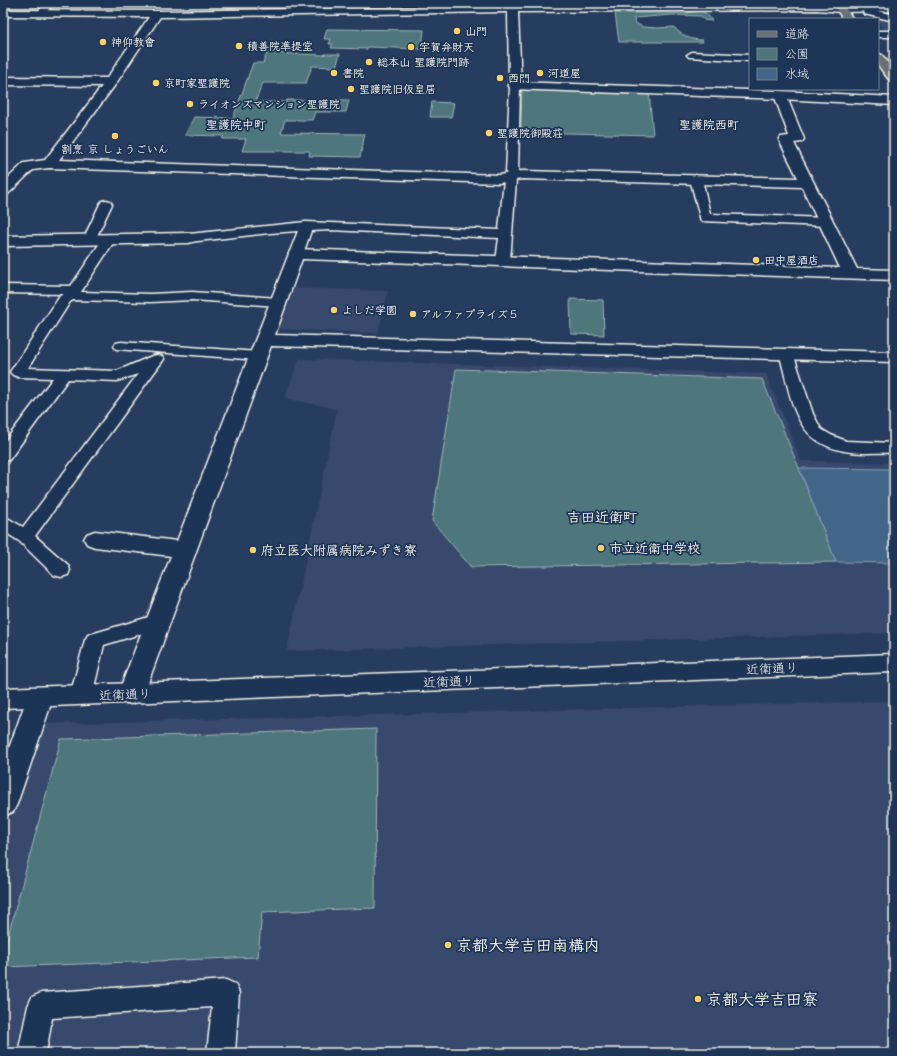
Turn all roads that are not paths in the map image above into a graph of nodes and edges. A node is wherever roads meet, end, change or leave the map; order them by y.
1 (50, 3) edge
2 (601, 5) edge
3 (494, 6) edge
4 (549, 6) edge
5 (839, 6) edge
6 (140, 8) edge
7 (894, 8) edge
8 (513, 9) junction
9 (868, 12) dead end
10 (3, 13) edge
11 (41, 13) junction
12 (157, 14) junction
13 (847, 18) edge
14 (894, 18) edge
15 (879, 34) edge
16 (894, 34) edge
17 (692, 55) dead end
18 (749, 58) edge
19 (880, 62) edge
20 (894, 78) edge
21 (3, 81) edge
22 (111, 82) junction
23 (515, 86) junction
24 (780, 95) junction
25 (894, 101) edge
26 (49, 164) junction
27 (511, 177) junction
28 (696, 179) junction
29 (807, 183) junction
30 (3, 191) edge
31 (106, 204) dead end
32 (826, 222) junction
33 (306, 226) junction
34 (505, 234) junction
35 (189, 238) joint
36 (89, 240) junction
37 (109, 240) junction
38 (3, 241) edge
39 (296, 254) junction
40 (503, 261) junction
41 (851, 273) junction
42 (894, 275) edge
43 (3, 289) edge
44 (73, 293) junction
45 (278, 302) junction
46 (121, 346) dead end
47 (261, 348) junction
48 (161, 354) junction
49 (786, 354) junction
50 (894, 357) edge
51 (3, 372) edge
52 (18, 372) junction
53 (64, 374) junction
54 (894, 448) edge
55 (3, 456) edge
56 (3, 523) edge
57 (25, 537) junction
58 (95, 539) dead end
59 (185, 550) junction
60 (61, 570) dead end
61 (159, 621) junction
62 (894, 663) edge
63 (131, 694) junction
64 (81, 696) junction
65 (3, 698) edge
66 (40, 698) junction
67 (3, 804) edge
68 (32, 1053) edge
69 (221, 1053) edge

1 - 11 lane
2 - 4 street
2 - 5 street
3 - 8 street
3 - 12 street
4 - 8 street
5 - 7 street
5 - 13 main road
6 - 11 street
6 - 12 street
8 - 23 street
9 - 14 street
10 - 11 street
12 - 22 street
15 - 16 lane
17 - 18 lane
19 - 20 main road
21 - 22 street
22 - 26 street
23 - 24 street
23 - 27 lane
24 - 25 street
24 - 29 street
26 - 27 street
26 - 30 street
27 - 28 street
27 - 34 lane
28 - 29 street
28 - 32 lane
29 - 32 street
31 - 36 lane
32 - 41 street
33 - 34 lane
33 - 35 lane
33 - 39 lane
34 - 40 lane
35 - 37 street
36 - 37 street
36 - 38 street
37 - 44 lane
39 - 40 street
39 - 45 street
40 - 41 street
41 - 42 street
43 - 44 lane
44 - 45 lane
44 - 52 lane
45 - 47 street
46 - 48 lane
47 - 48 lane
47 - 49 street
47 - 59 street
48 - 53 lane
48 - 57 lane
49 - 50 street
49 - 54 lane
51 - 52 lane
52 - 53 lane
53 - 55 lane
56 - 57 lane
57 - 60 lane
58 - 59 street
59 - 61 street
61 - 63 street
61 - 64 lane
62 - 63 street, 近衛通り
63 - 64 street, 近衛通り
64 - 66 street, 近衛通り
65 - 66 street, 近衛通り
66 - 67 street
68 - 69 lane

